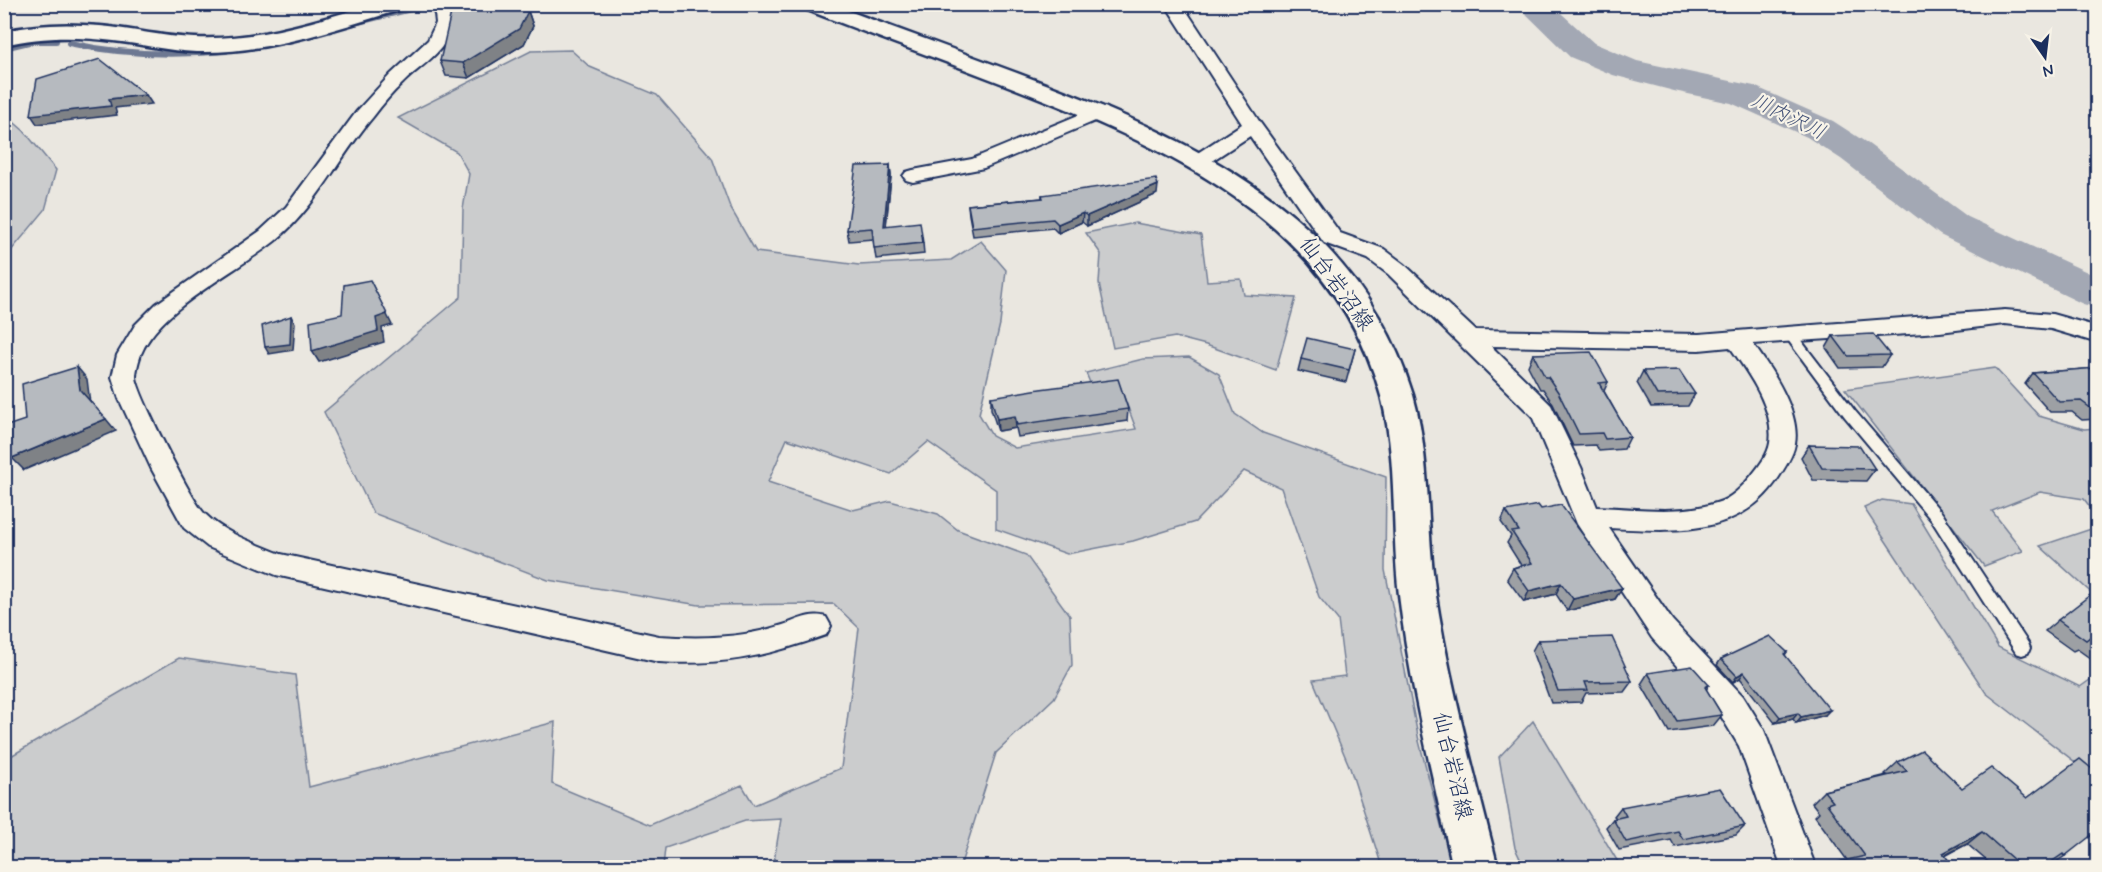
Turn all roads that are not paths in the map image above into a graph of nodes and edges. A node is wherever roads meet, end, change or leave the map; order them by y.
1 (399, 4) edge
2 (436, 4) edge
3 (809, 4) edge
4 (1173, 4) edge
5 (4, 38) edge
6 (1100, 112) junction
7 (1253, 126) junction
8 (1200, 160) junction
9 (913, 176) dead end
10 (1789, 333) junction
11 (2097, 335) edge
12 (1469, 338) junction
13 (1737, 339) junction
14 (1587, 517) junction
15 (816, 627) dead end
16 (2022, 648) dead end
17 (1476, 867) edge
18 (1799, 867) edge

1 - 5 main road
2 - 15 street
3 - 6 main road, 仙台岩沼線
4 - 7 street
6 - 8 main road, 仙台岩沼線
6 - 9 street
7 - 8 street
7 - 12 street
8 - 17 main road, 仙台岩沼線
10 - 11 street
10 - 13 street
10 - 16 lane
12 - 13 street
12 - 14 street
13 - 14 street
14 - 18 street

